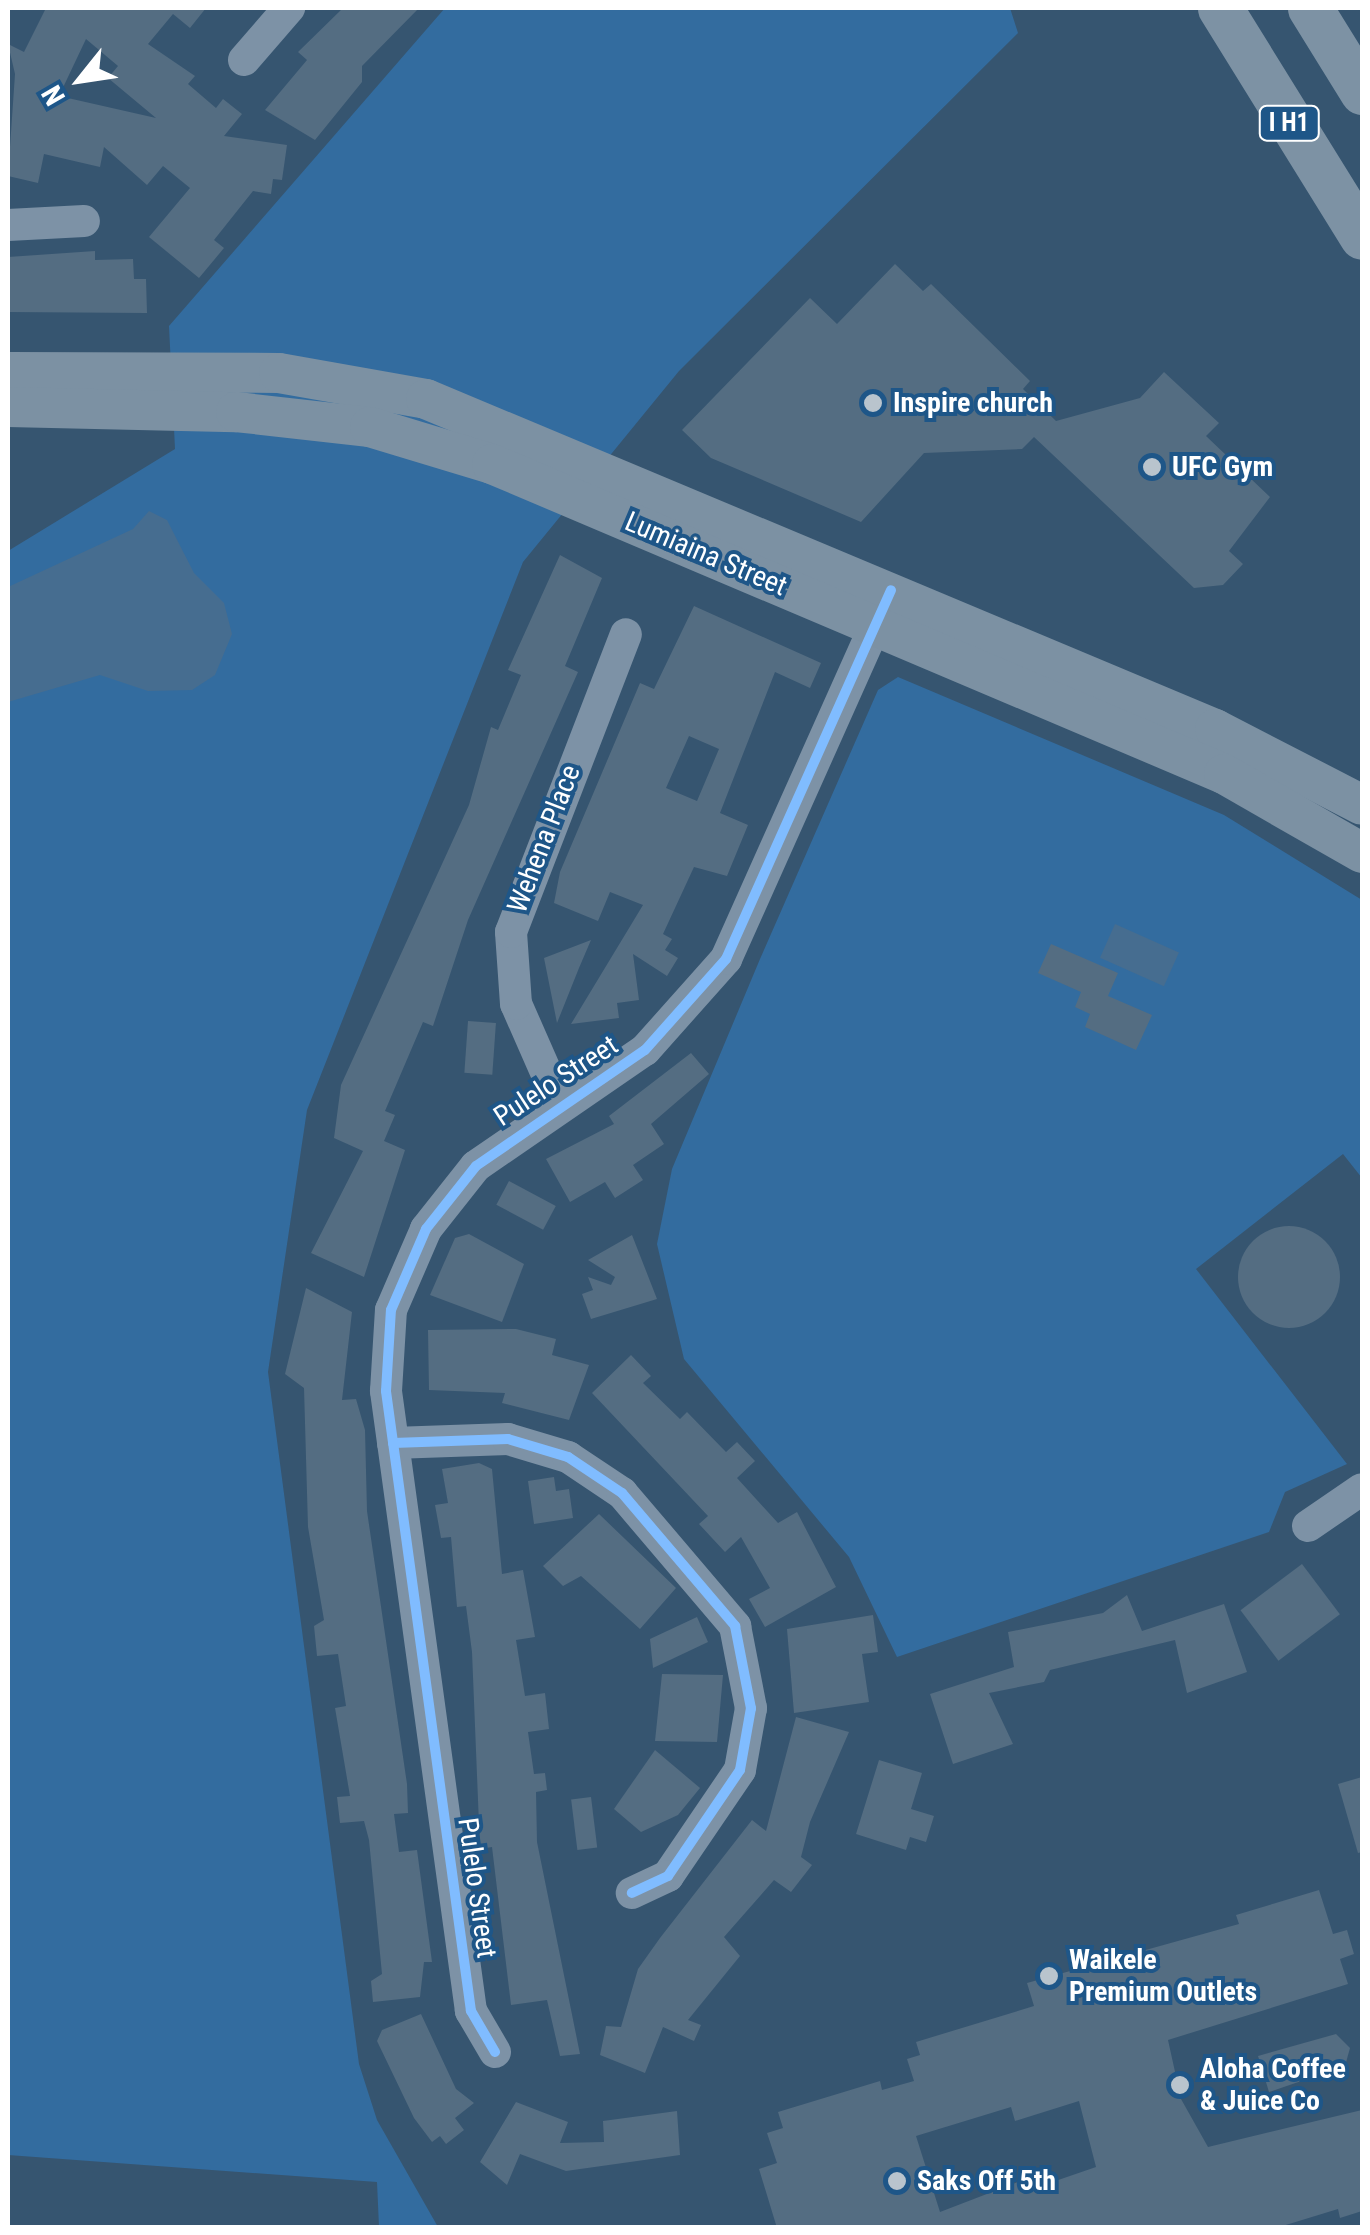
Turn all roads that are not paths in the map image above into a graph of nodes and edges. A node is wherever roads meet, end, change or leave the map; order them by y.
1 (290, 8) edge
2 (1220, 8) edge
3 (1310, 8) edge
4 (244, 60) dead end
5 (1362, 92) edge
6 (84, 220) dead end
7 (8, 224) edge
8 (1362, 237) edge
9 (8, 372) edge
10 (8, 407) edge
11 (883, 608) junction
12 (626, 634) dead end
13 (1362, 805) edge
14 (1362, 854) edge
15 (560, 1104) junction
16 (393, 1443) junction
17 (1362, 1489) edge
18 (1308, 1526) dead end
19 (632, 1893) dead end
20 (495, 2052) dead end

1 - 4 street
2 - 8 highway, I H1
3 - 5 highway, I H1
6 - 7 street
9 - 11 main road, Lumiaina Street
10 - 11 main road, Lumiaina Street
11 - 13 main road, Lumiaina Street
11 - 14 main road, Lumiaina Street
11 - 15 street, Pulelo Street
12 - 15 street, Wehena Place
15 - 16 street, Pulelo Street
16 - 19 street
16 - 20 street, Pulelo Street
17 - 18 street

